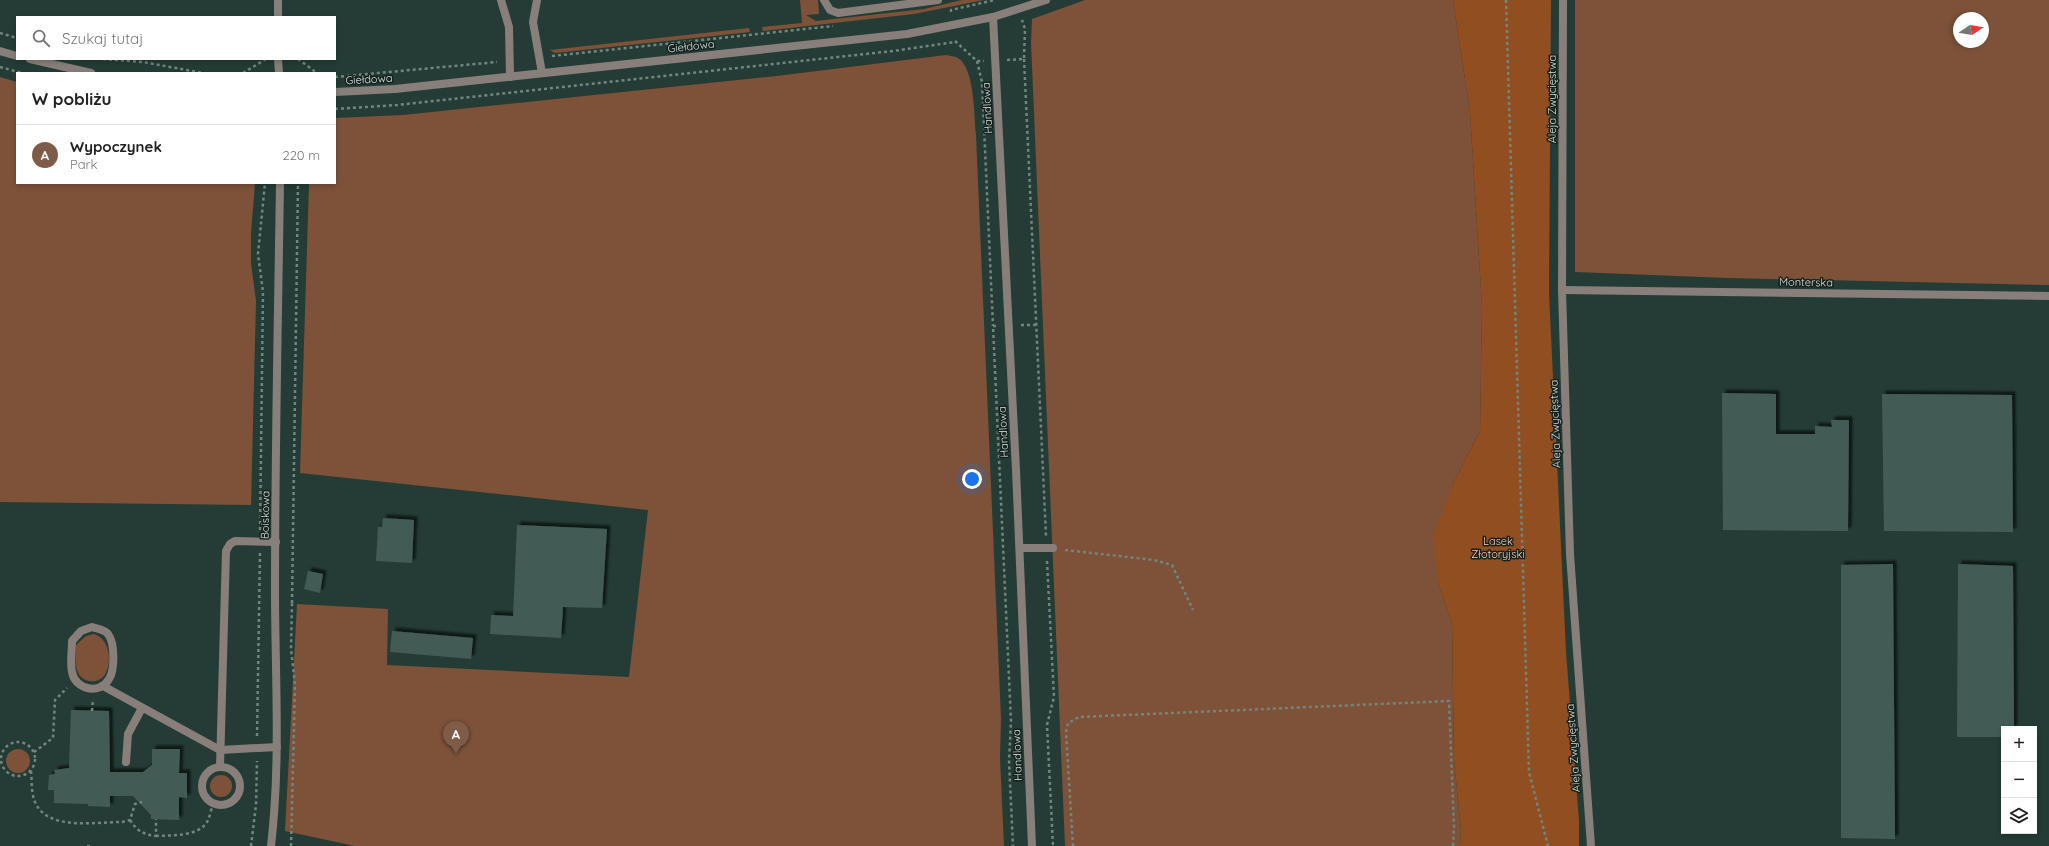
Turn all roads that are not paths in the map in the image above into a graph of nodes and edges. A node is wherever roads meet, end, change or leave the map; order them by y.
1 (278, 0) edge
2 (501, 0) edge
3 (536, 0) edge
4 (824, 0) edge
5 (938, 0) edge
6 (1563, 0) edge
7 (1042, 1) edge
8 (278, 16) edge
9 (993, 17) junction
10 (0, 52) edge
11 (16, 56) edge
12 (34, 60) edge
13 (278, 60) edge
14 (87, 72) edge
15 (279, 72) edge
16 (542, 73) junction
17 (510, 77) junction
18 (336, 92) edge
19 (280, 184) edge
20 (1562, 290) junction
21 (2049, 296) edge
22 (276, 542) junction
23 (1020, 548) junction
24 (1050, 548) road end
25 (103, 686) junction
26 (142, 708) junction
27 (277, 747) junction
28 (220, 750) junction
29 (126, 762) dead end
30 (220, 767) junction
31 (271, 846) edge
32 (1032, 846) edge
33 (1591, 846) edge

1 - 8 street
2 - 17 street
3 - 16 street
4 - 5 street
6 - 20 street, Aleja Zwycięstwa
7 - 9 street, Giełdowa
9 - 16 street, Giełdowa
9 - 23 street, Handlowa
10 - 11 street
12 - 14 street
13 - 15 street
16 - 17 street, Giełdowa
17 - 18 street, Giełdowa
19 - 22 street, Boiskowa
20 - 21 street, Monterska
20 - 33 street, Aleja Zwycięstwa
22 - 27 street, Boiskowa
22 - 28 street
23 - 24 street
23 - 32 street, Handlowa
25 - 25 street
25 - 26 street
26 - 28 street
26 - 29 street
27 - 28 street
27 - 31 street, Boiskowa
28 - 30 street
30 - 30 street

